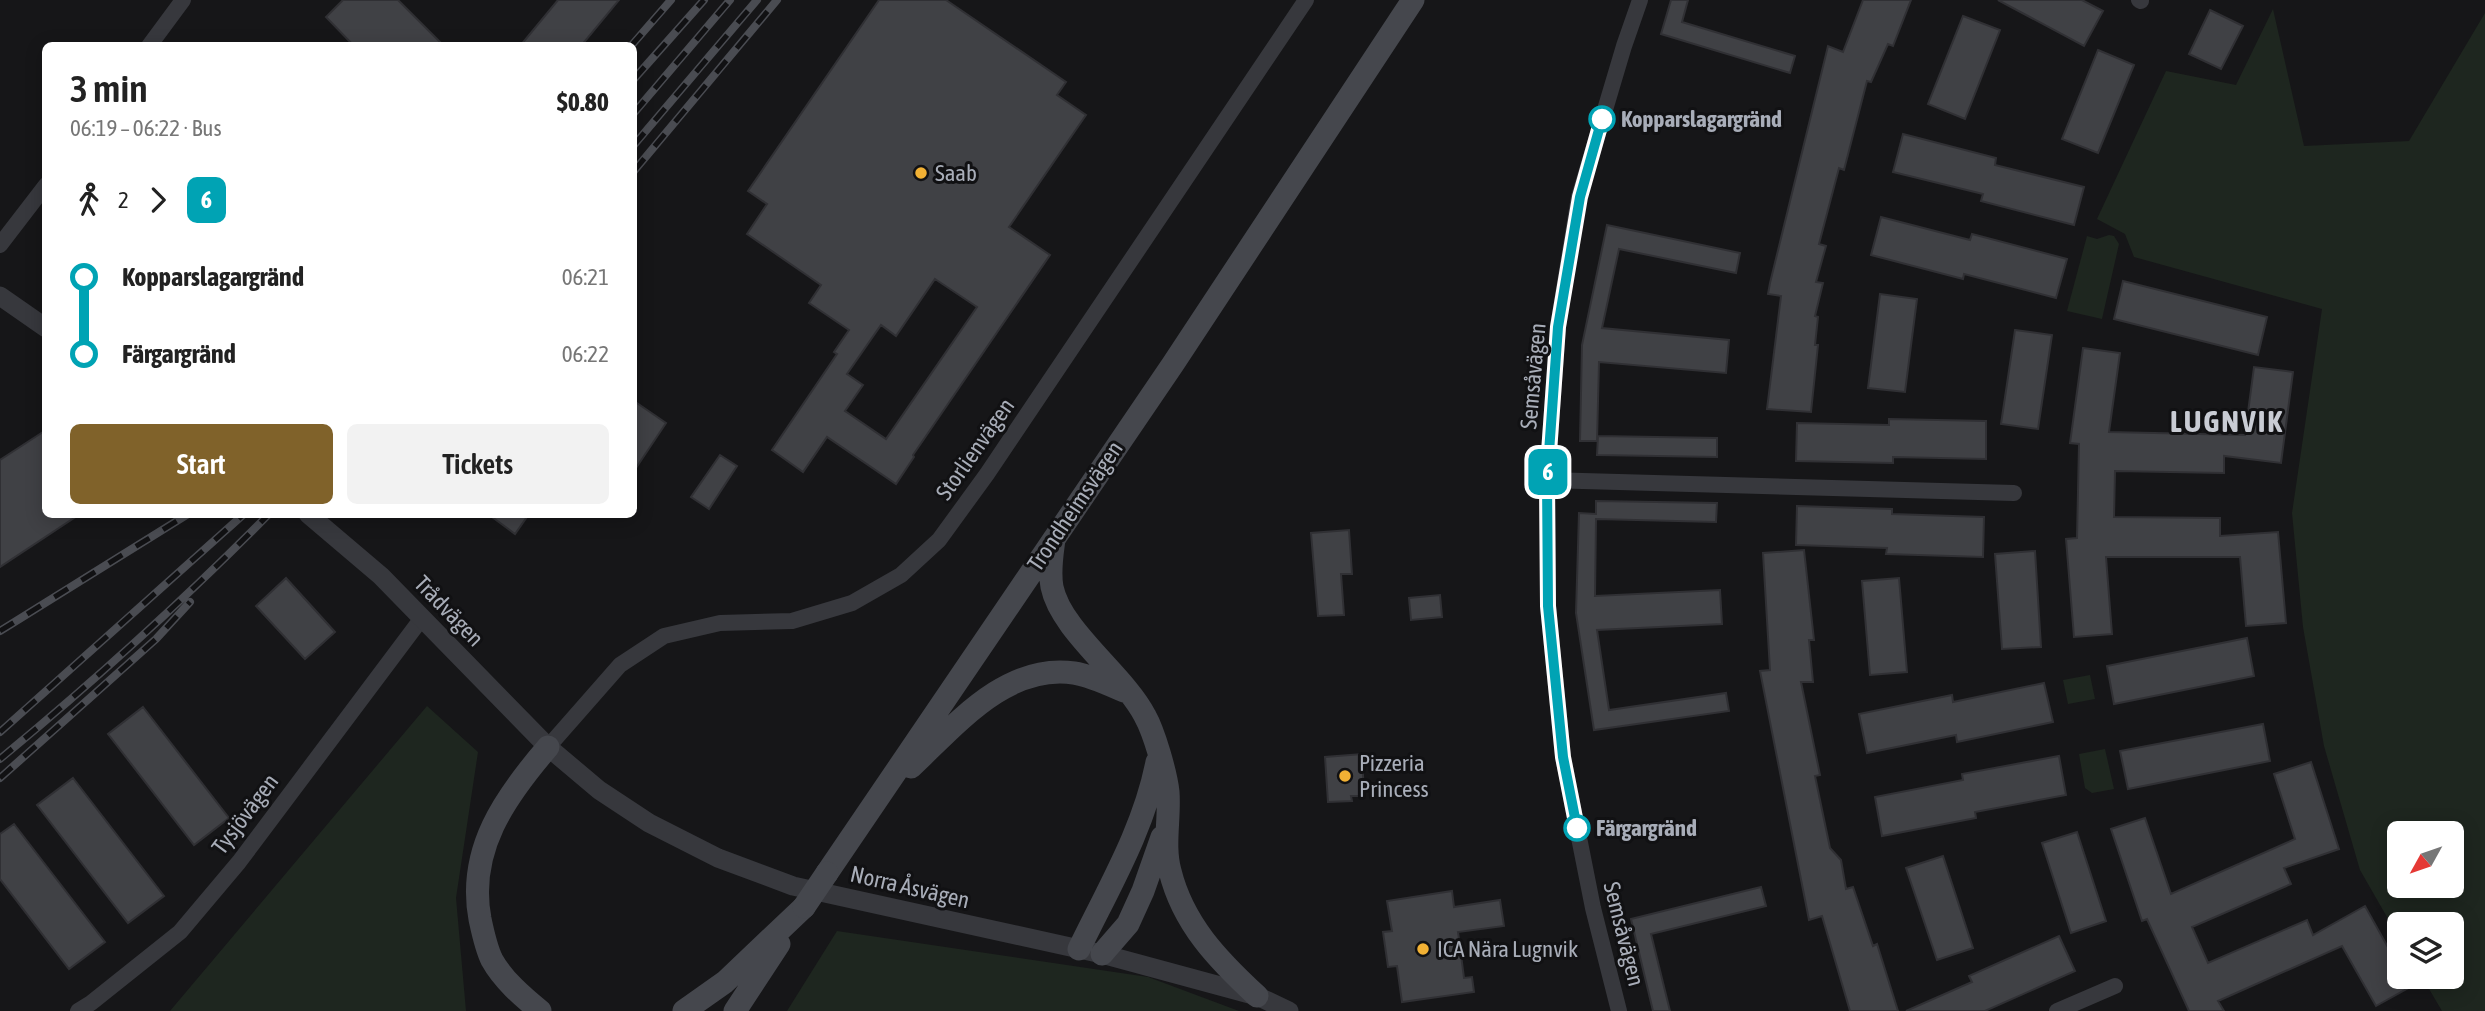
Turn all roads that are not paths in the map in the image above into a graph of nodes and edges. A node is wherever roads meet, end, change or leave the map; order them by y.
1 (183, 0) edge
2 (1306, 0) edge
3 (1413, 0) edge
4 (1640, 0) edge
5 (152, 42) edge
6 (42, 190) edge
7 (0, 245) edge
8 (0, 296) edge
9 (42, 325) edge
10 (1547, 480) junction
11 (2014, 493) dead end
12 (313, 518) edge
13 (1054, 536) junction
14 (422, 618) junction
15 (1130, 694) junction
16 (548, 747) junction
17 (1159, 756) junction
18 (882, 795) junction
19 (1166, 824) junction
20 (804, 907) junction
21 (1079, 949) junction
22 (1102, 954) junction
23 (2115, 986) dead end
24 (1257, 996) junction
25 (533, 1005) edge
26 (78, 1011) edge
27 (550, 1011) edge
28 (684, 1011) edge
29 (735, 1011) edge
30 (1289, 1011) edge
31 (1619, 1011) edge
32 (2057, 1011) edge

1 - 5 street
2 - 16 street, Storlienvägen
3 - 13 main road, Trondheimsvägen
4 - 10 street, Semsåvägen
6 - 7 street
8 - 9 street
10 - 11 street
10 - 31 street, Semsåvägen
12 - 14 street, Trådvägen
13 - 15 main road
13 - 18 main road, Trondheimsvägen
14 - 16 street, Trådvägen
14 - 26 street, Tysjövägen
15 - 17 main road
15 - 18 main road
16 - 21 street, Norra Åsvägen
16 - 25 main road
17 - 19 main road
17 - 21 main road
18 - 20 main road, Trondheimsvägen, bridge
19 - 22 main road
19 - 24 main road
20 - 28 main road
20 - 29 main road, Trondheimsvägen
21 - 22 street, Norra Åsvägen
22 - 24 street, Norra Åsvägen
23 - 32 street
24 - 30 street, Norra Åsvägen
25 - 27 main road

